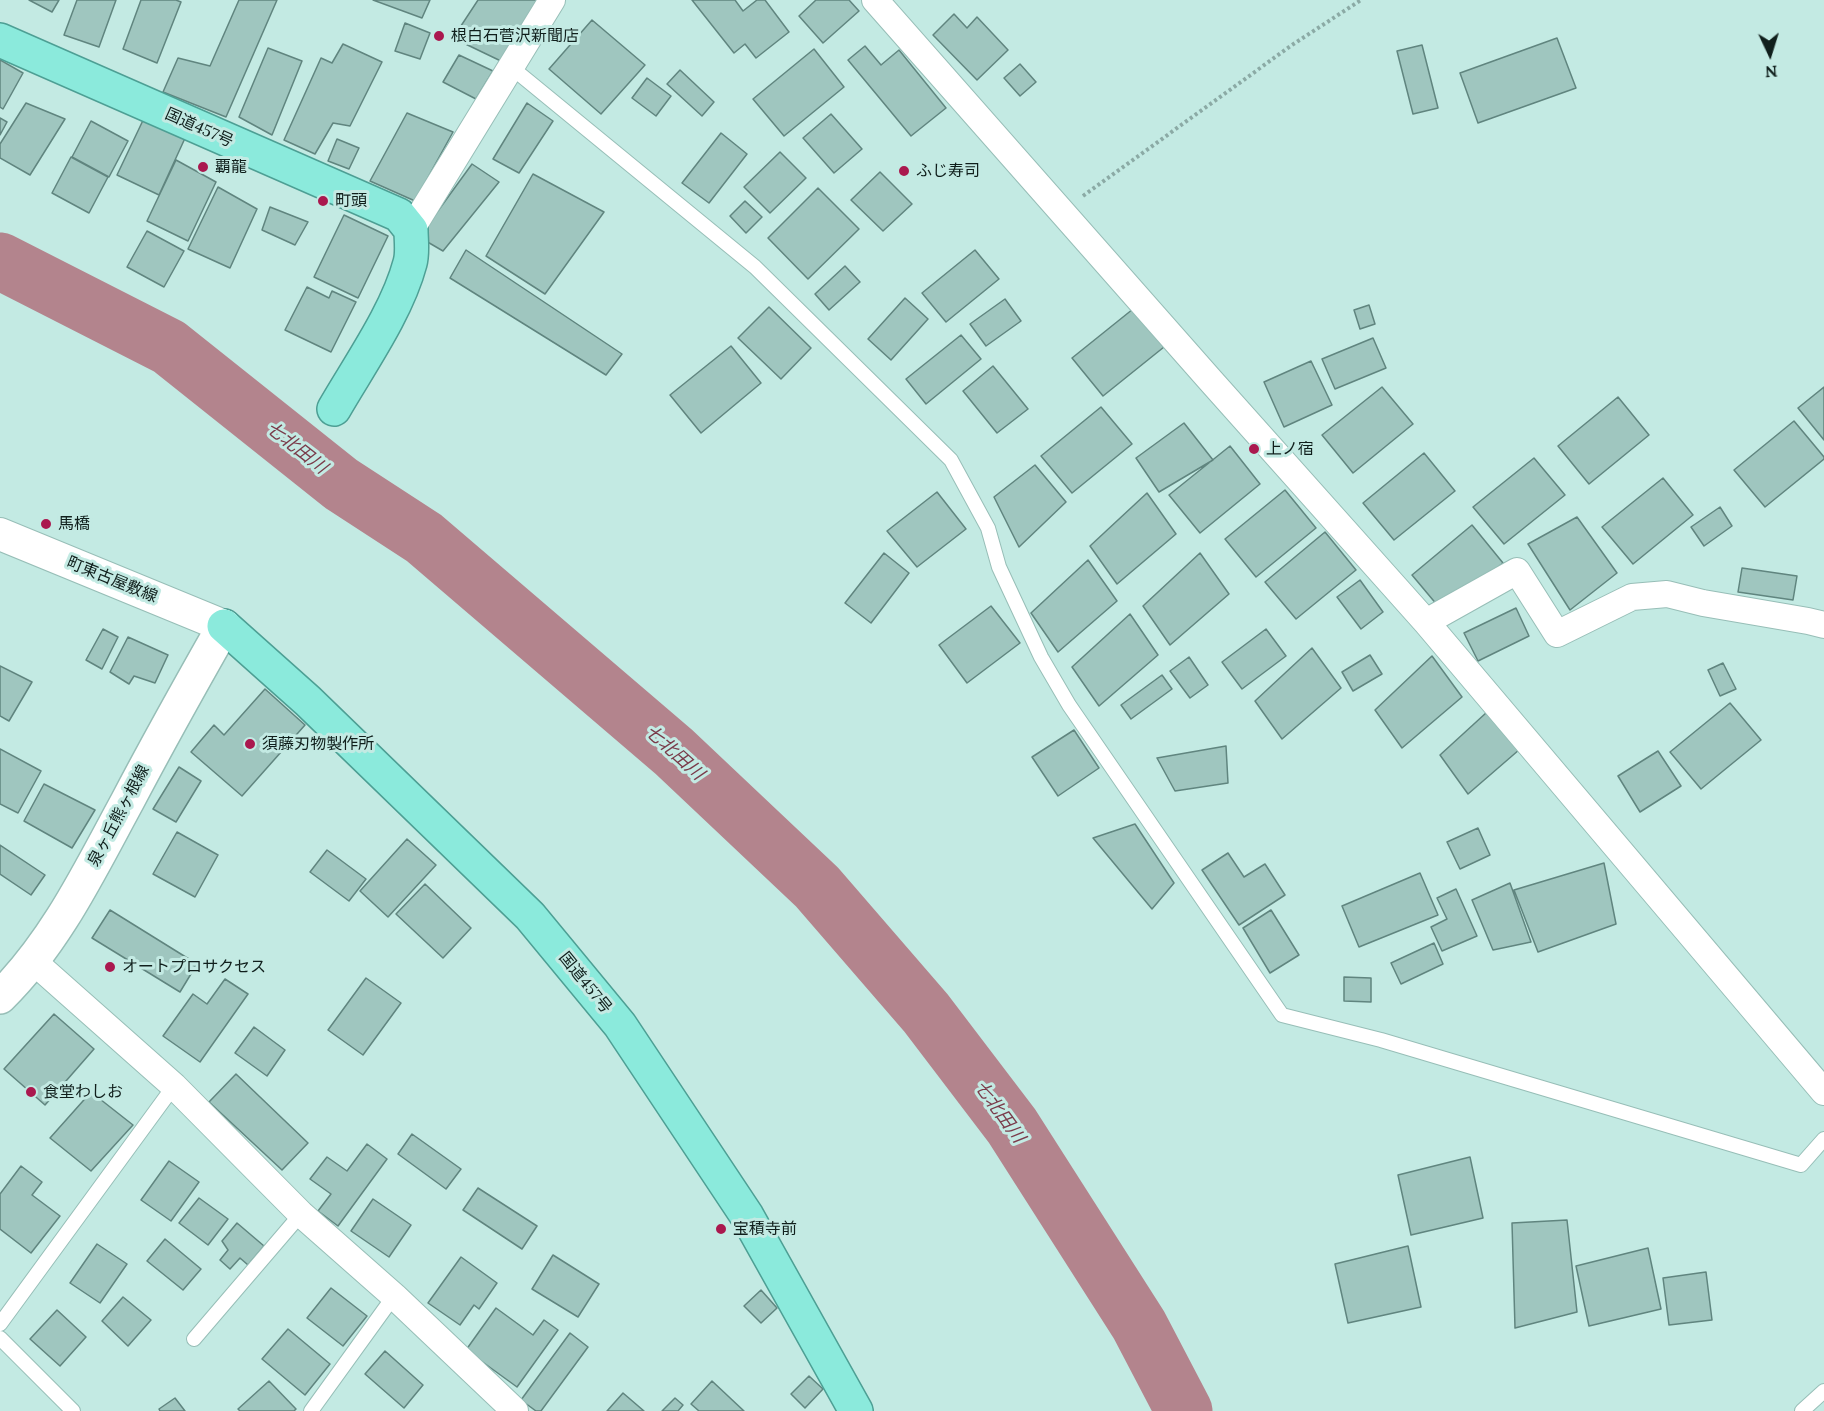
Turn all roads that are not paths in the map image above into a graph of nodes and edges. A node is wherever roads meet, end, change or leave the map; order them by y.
1 (552, 0) edge
2 (875, 0) edge
3 (0, 40) edge
4 (512, 67) junction
5 (411, 230) junction
6 (334, 408) dead end
7 (0, 534) edge
8 (1426, 622) junction
9 (1824, 625) edge
10 (224, 626) junction
11 (33, 961) junction
12 (0, 997) edge
13 (174, 1086) junction
14 (1824, 1092) edge
15 (1824, 1139) edge
16 (301, 1214) junction
17 (394, 1296) junction
18 (0, 1324) edge
19 (0, 1338) edge
20 (194, 1340) dead end
21 (1824, 1391) edge
22 (73, 1411) edge
23 (311, 1411) edge
24 (515, 1411) edge
25 (856, 1411) edge
26 (1802, 1411) edge

1 - 4 street
2 - 8 street
3 - 5 highway, 国道457号
4 - 5 street
4 - 15 lane
5 - 6 highway
7 - 10 street, 町東古屋敷線
8 - 9 street
8 - 14 street
10 - 11 main road, 泉ヶ丘熊ヶ根線
10 - 25 highway, 国道457号
11 - 12 main road, 泉ヶ丘熊ヶ根線
11 - 13 street
13 - 16 street
13 - 18 lane
16 - 17 street
16 - 20 lane
17 - 23 lane
17 - 24 street
19 - 22 lane
21 - 26 lane

